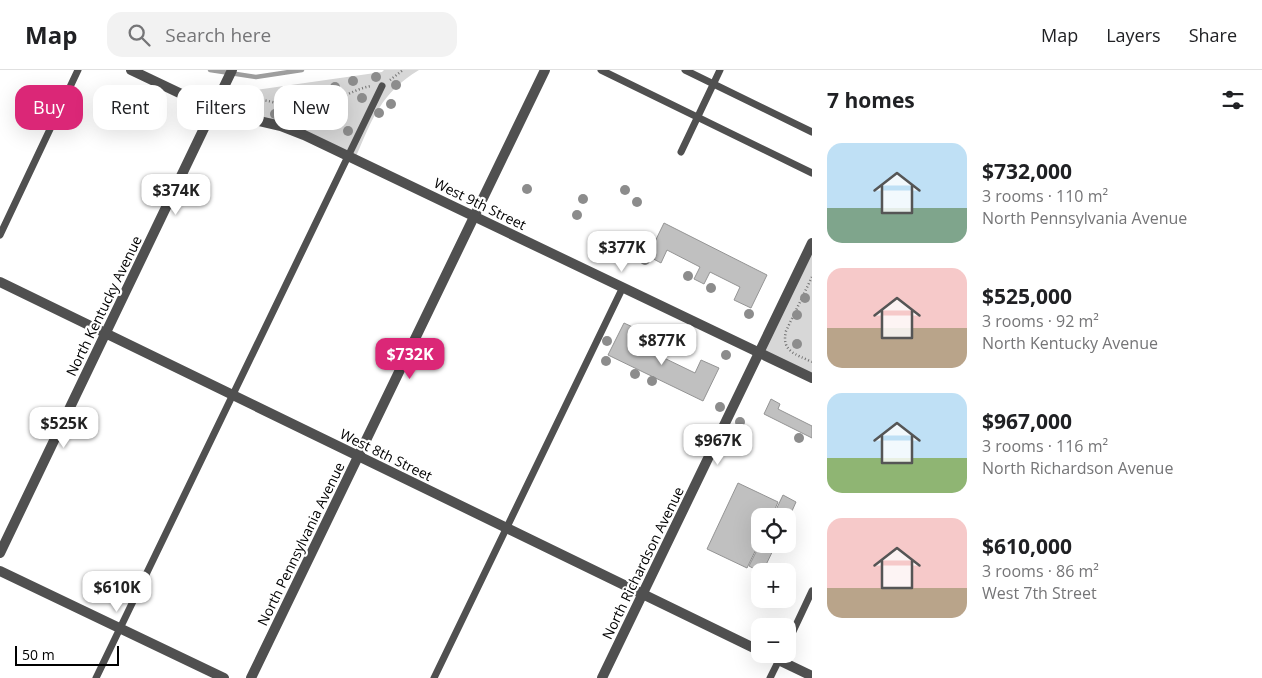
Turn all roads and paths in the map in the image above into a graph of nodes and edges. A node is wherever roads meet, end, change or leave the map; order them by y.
1 (78, 70) edge
2 (131, 70) edge
3 (232, 70) edge
4 (403, 70) edge
5 (545, 70) edge
6 (601, 70) edge
7 (684, 70) edge
8 (720, 70) edge
9 (713, 84) junction
10 (225, 85) edge
11 (382, 86) junction
12 (177, 92) edge
13 (264, 100) edge
14 (697, 117) junction
15 (264, 122) edge
16 (203, 130) edge
17 (812, 132) edge
18 (681, 152) dead end
19 (349, 156) junction
20 (812, 174) edge
21 (474, 216) junction
22 (0, 235) edge
23 (812, 243) edge
24 (812, 276) edge
25 (0, 282) edge
26 (623, 287) junction
27 (106, 334) junction
28 (760, 352) junction
29 (812, 362) edge
30 (812, 378) edge
31 (232, 395) junction
32 (358, 457) junction
33 (507, 528) junction
34 (0, 553) edge
35 (0, 571) edge
36 (812, 591) edge
37 (642, 594) junction
38 (796, 625) edge
39 (120, 628) junction
40 (751, 647) edge
41 (777, 663) edge
42 (789, 663) edge
43 (806, 675) edge
44 (96, 678) edge
45 (224, 678) edge
46 (251, 678) edge
47 (434, 678) edge
48 (602, 678) edge
49 (770, 678) edge

1 - 22 lane
2 - 12 street, West 9th Street
3 - 10 street, North Kentucky Avenue
4 - 11 path
5 - 21 street, North Pennsylvania Avenue
6 - 14 lane
7 - 9 lane
8 - 9 lane
9 - 14 lane
9 - 17 lane
11 - 13 path
11 - 19 lane
14 - 18 lane
14 - 20 lane
15 - 19 street, West 9th Street
16 - 27 street, North Kentucky Avenue
19 - 21 street, West 9th Street
19 - 31 lane
21 - 26 street, West 9th Street
21 - 32 street, North Pennsylvania Avenue
23 - 28 street, North Richardson Avenue
24 - 29 path
25 - 27 street, West 8th Street
26 - 28 street, West 9th Street
26 - 33 lane
27 - 31 street, West 8th Street
27 - 34 street, North Kentucky Avenue
28 - 30 street, West 9th Street
28 - 37 street, North Richardson Avenue
31 - 32 street, West 8th Street
31 - 39 lane
32 - 33 street, West 8th Street
32 - 46 street, North Pennsylvania Avenue
33 - 37 street, West 8th Street
33 - 47 lane
35 - 39 street
36 - 38 lane
37 - 40 street, West 8th Street
37 - 48 street, North Richardson Avenue
39 - 44 lane
39 - 45 street
41 - 49 lane
42 - 43 street

